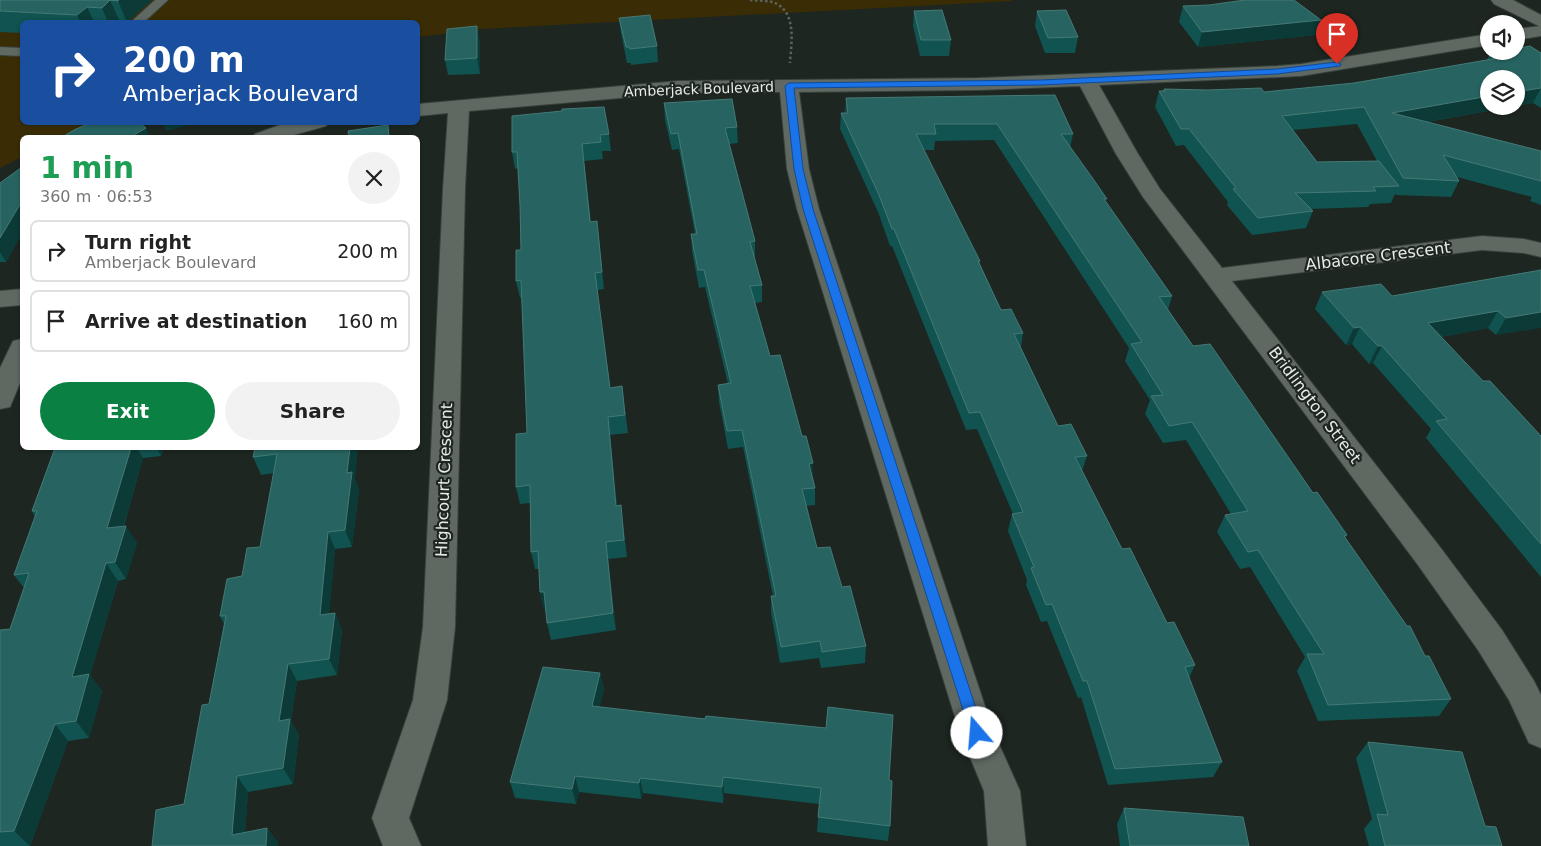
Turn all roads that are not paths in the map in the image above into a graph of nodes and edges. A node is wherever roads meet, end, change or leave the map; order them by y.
1 (162, 0) edge
2 (1500, 0) edge
3 (139, 20) edge
4 (1541, 22) edge
5 (1541, 31) edge
6 (1525, 34) edge
7 (1480, 40) edge
8 (0, 51) edge
9 (20, 52) edge
10 (1087, 80) junction
11 (789, 86) junction
12 (459, 105) junction
13 (420, 110) edge
14 (308, 125) edge
15 (273, 135) edge
16 (1541, 250) edge
17 (1215, 276) junction
18 (20, 297) edge
19 (0, 299) edge
20 (20, 352) edge
21 (0, 400) edge
22 (1541, 732) edge
23 (402, 846) edge
24 (1007, 846) edge

1 - 3 lane
2 - 4 street
5 - 6 street
7 - 10 street, Amberjack Boulevard
8 - 9 lane
10 - 11 street, Amberjack Boulevard
10 - 17 street, Bridlington Street
11 - 12 street, Amberjack Boulevard
11 - 24 street
12 - 13 street, Amberjack Boulevard
12 - 23 street, Highcourt Crescent
14 - 15 street
16 - 17 street, Albacore Crescent
17 - 22 street, Bridlington Street
18 - 19 street
20 - 21 street

